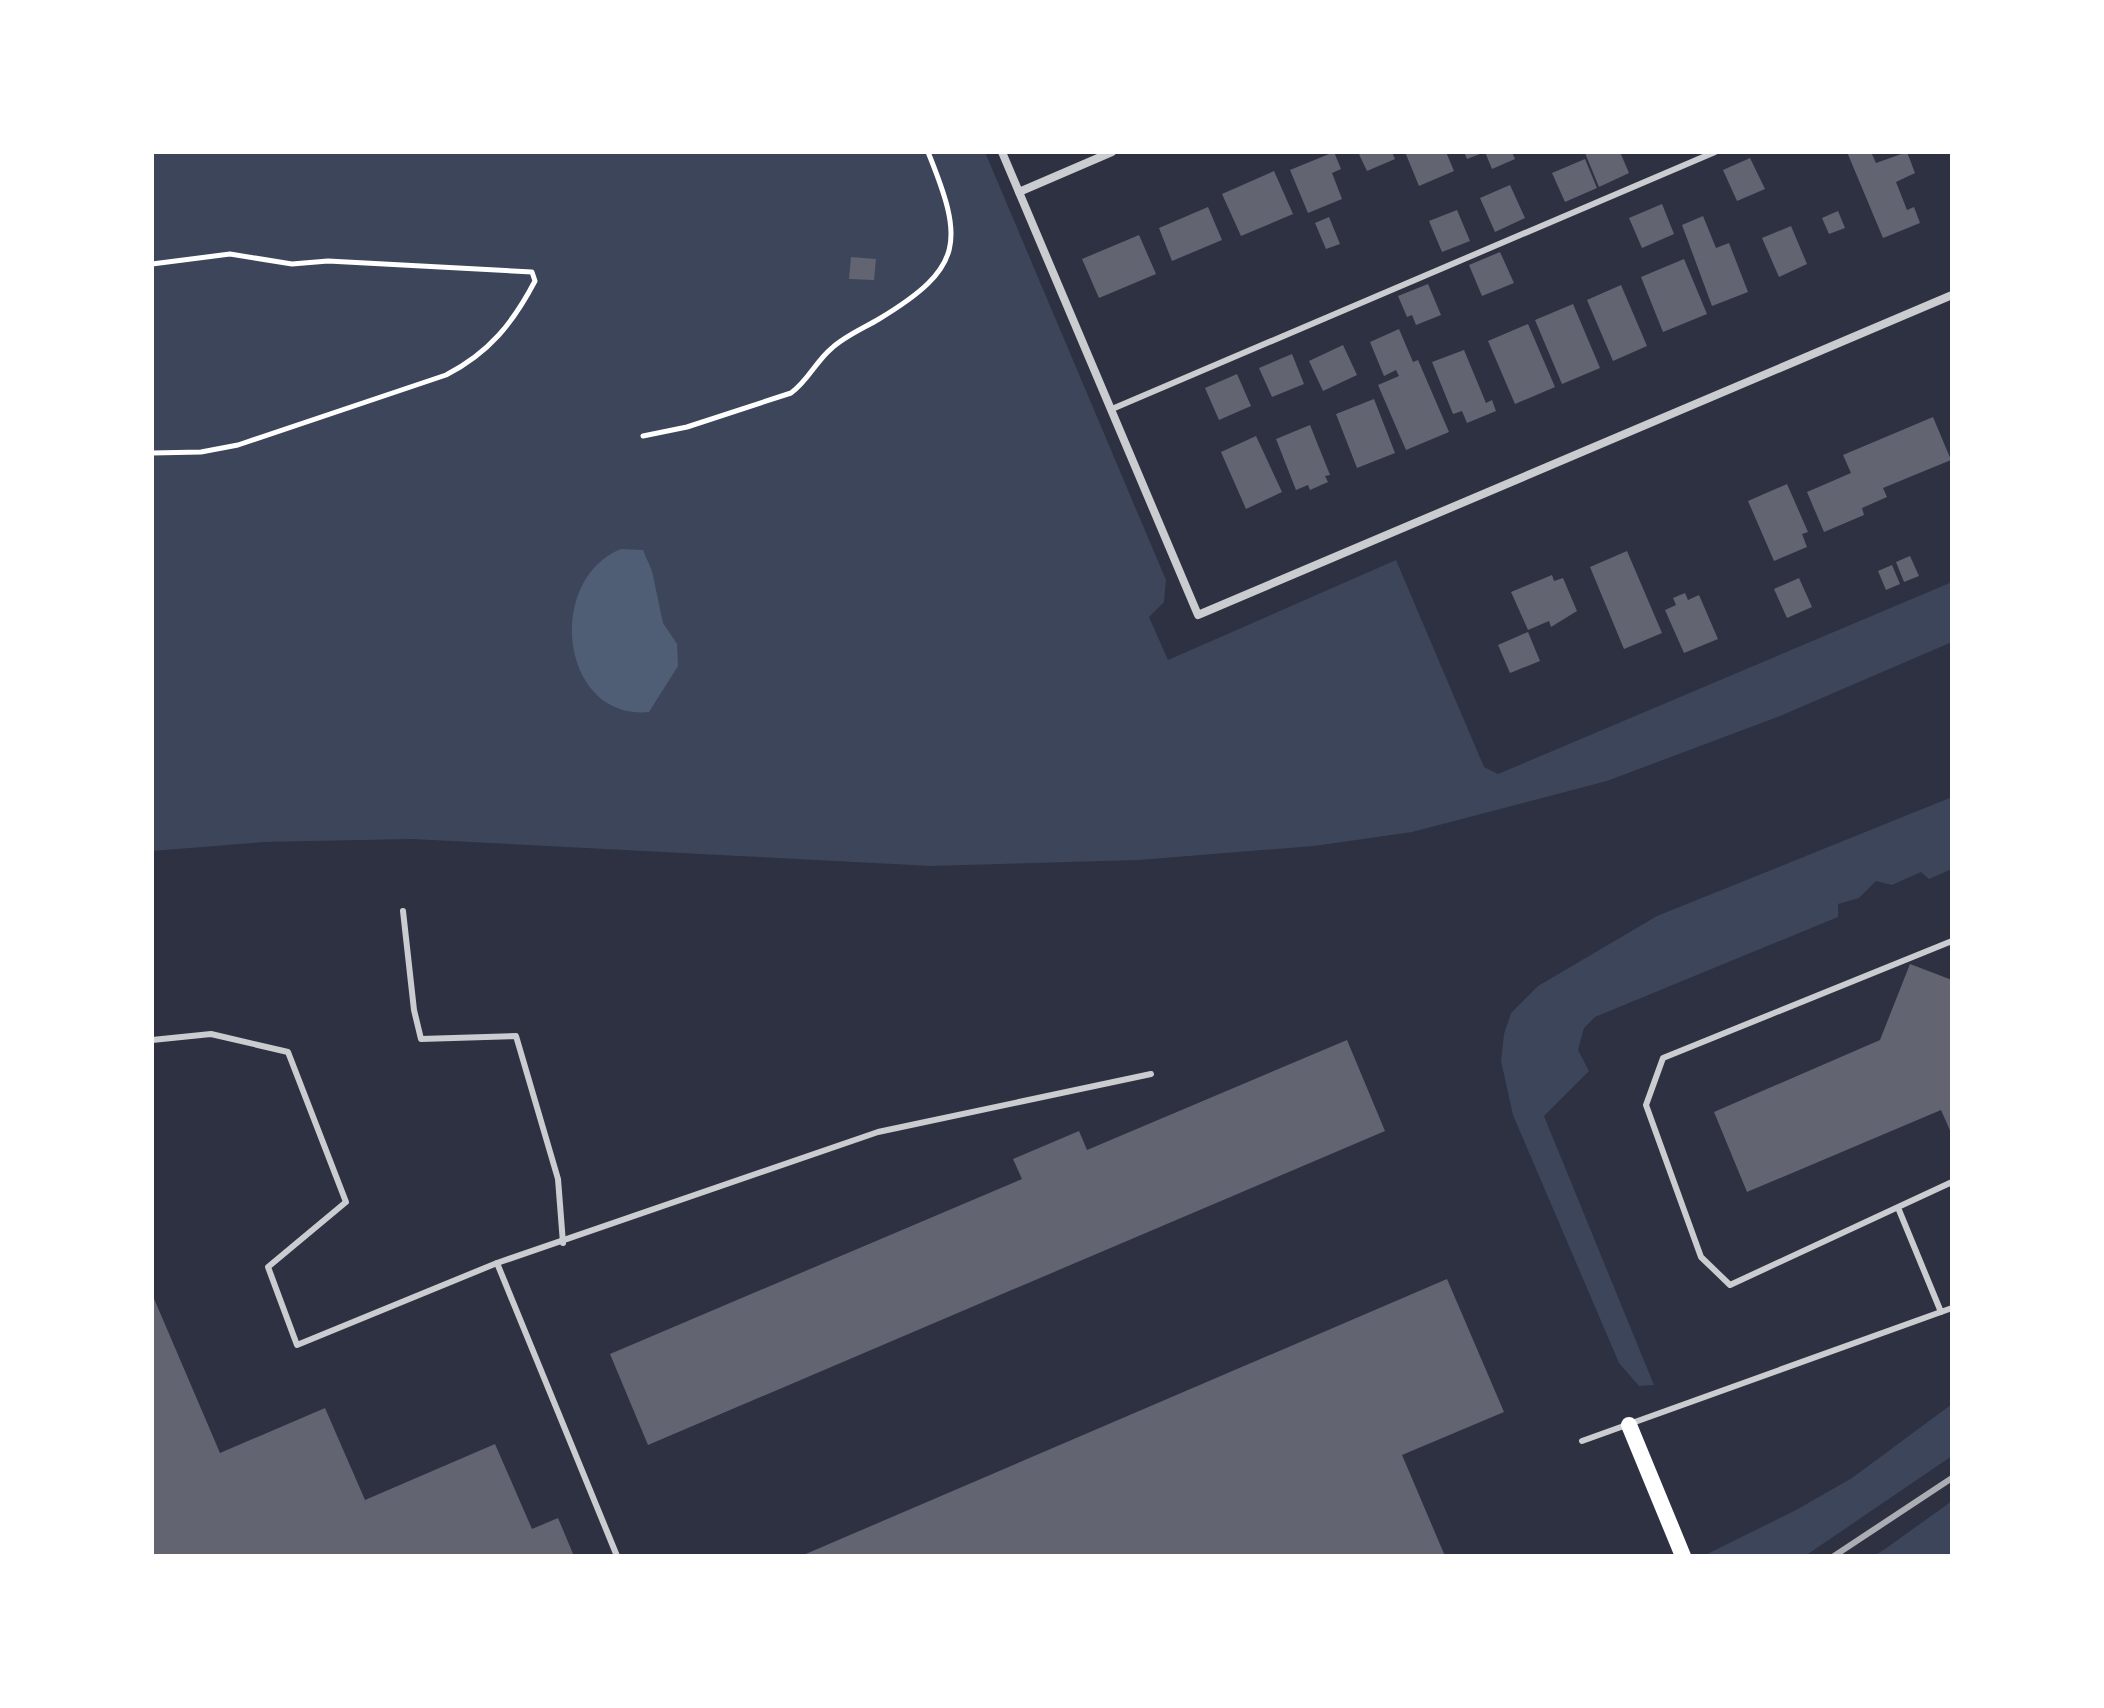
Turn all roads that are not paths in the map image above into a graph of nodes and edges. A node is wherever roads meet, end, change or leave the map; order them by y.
1 (1002, 152) edge
2 (1112, 152) edge
3 (1715, 152) edge
4 (1019, 192) junction
5 (1952, 295) edge
6 (1112, 409) junction
7 (403, 911) dead end
8 (1952, 941) edge
9 (152, 1040) edge
10 (1151, 1074) dead end
11 (1952, 1182) edge
12 (1899, 1210) junction
13 (563, 1243) junction
14 (497, 1263) junction
15 (1952, 1308) edge
16 (1941, 1312) junction
17 (1629, 1425) junction
18 (1582, 1441) dead end
19 (617, 1556) edge
20 (1683, 1556) edge

1 - 4 street
2 - 4 street
3 - 6 lane
4 - 6 street
5 - 6 street
7 - 13 lane
8 - 12 lane
9 - 14 lane
10 - 13 lane
11 - 12 lane
12 - 16 lane
13 - 14 lane
14 - 19 lane
15 - 16 lane
16 - 17 lane
17 - 18 lane
17 - 20 main road

